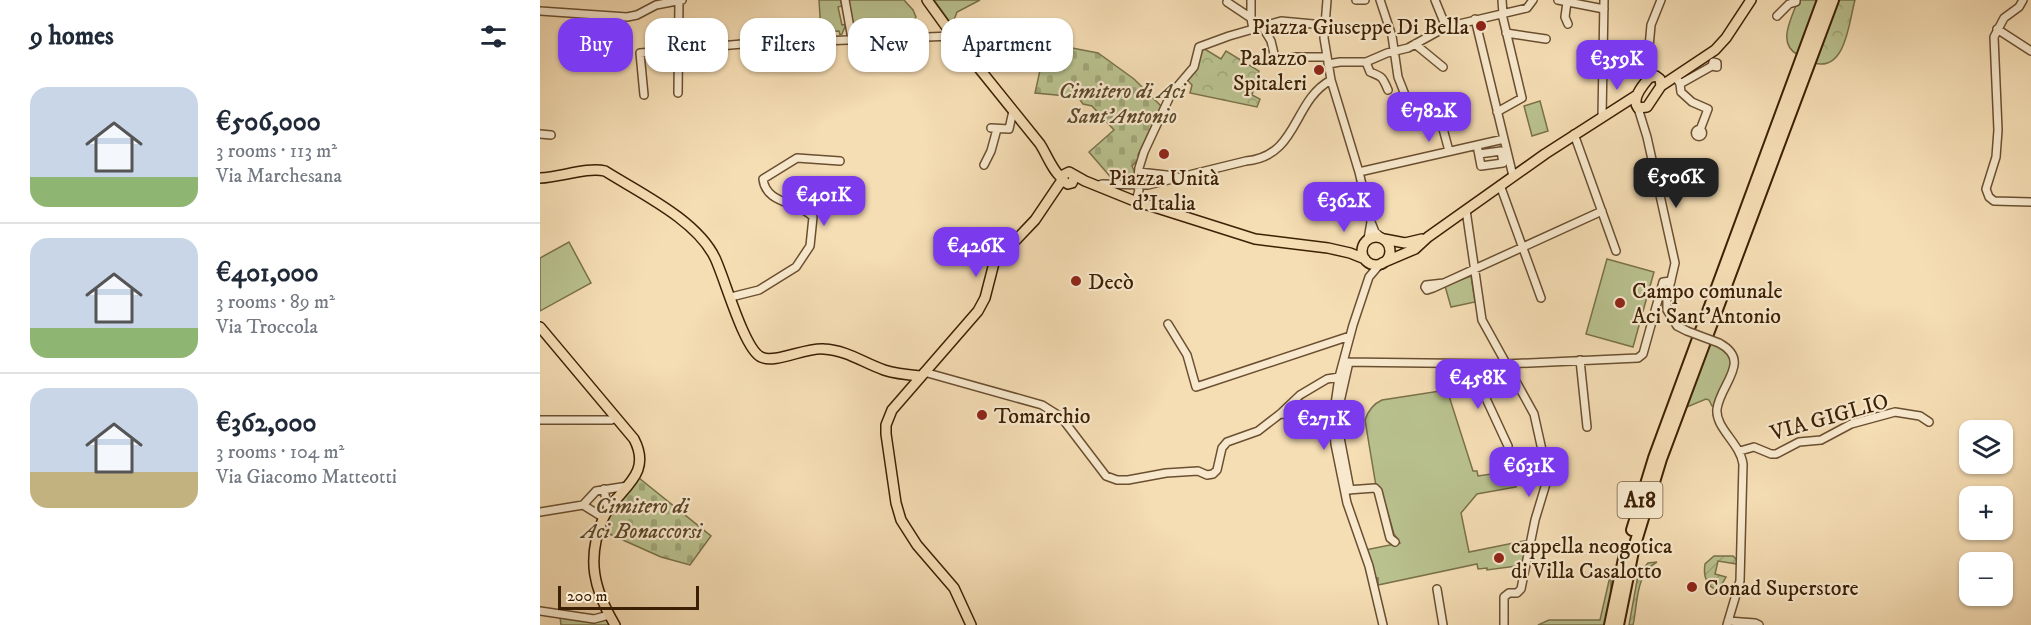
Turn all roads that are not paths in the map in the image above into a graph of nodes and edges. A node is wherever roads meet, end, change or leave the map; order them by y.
1 (845, 0) edge
2 (927, 0) edge
3 (1251, 0) edge
4 (1327, 0) edge
5 (1356, 0) edge
6 (1365, 0) edge
7 (1380, 0) edge
8 (1435, 0) edge
9 (1502, 0) edge
10 (1533, 0) edge
11 (1558, 0) edge
12 (1604, 0) edge
13 (1661, 0) edge
14 (1751, 0) edge
15 (1823, 0) edge
16 (1833, 0) edge
17 (2023, 0) edge
18 (680, 1) edge
19 (1796, 1) edge
20 (1227, 2) dead end
21 (1567, 2) junction
22 (1604, 9) junction
23 (540, 11) edge
24 (1502, 14) junction
25 (1777, 16) dead end
26 (679, 18) edge
27 (848, 18) edge
28 (1251, 18) junction
29 (1475, 19) junction
30 (941, 20) edge
31 (1568, 24) dead end
32 (1324, 25) junction
33 (1263, 26) junction
34 (1446, 27) junction
35 (1997, 28) junction
36 (1253, 29) junction
37 (1506, 33) junction
38 (848, 39) edge
39 (1546, 39) dead end
40 (1414, 44) junction
41 (728, 46) edge
42 (1393, 51) junction
43 (2031, 51) edge
44 (645, 53) edge
45 (1327, 61) junction
46 (1366, 62) junction
47 (1443, 66) dead end
48 (1712, 66) dead end
49 (1647, 68) junction
50 (1687, 68) junction
51 (678, 72) edge
52 (981, 72) edge
53 (1370, 72) junction
54 (1364, 77) dead end
55 (1658, 79) junction
56 (1331, 80) junction
57 (1678, 80) junction
58 (1646, 81) junction
59 (1388, 90) dead end
60 (678, 93) dead end
61 (644, 95) dead end
62 (1637, 95) junction
63 (1460, 105) dead end
64 (1649, 105) junction
65 (1637, 107) junction
66 (1438, 110) junction
67 (1013, 111) junction
68 (1614, 111) junction
69 (1497, 112) junction
70 (1602, 118) junction
71 (1700, 130) dead end
72 (540, 134) edge
73 (1574, 134) junction
74 (551, 135) dead end
75 (1647, 137) junction
76 (1504, 139) junction
77 (1478, 145) junction
78 (1449, 152) junction
79 (1479, 154) dead end
80 (840, 161) dead end
81 (984, 165) dead end
82 (1138, 172) junction
83 (1359, 172) junction
84 (1184, 176) junction
85 (1513, 176) junction
86 (540, 178) edge
87 (1066, 178) junction
88 (1137, 185) junction
89 (1500, 185) junction
90 (1098, 186) junction
91 (1134, 201) junction
92 (2031, 202) edge
93 (1466, 210) junction
94 (1602, 211) junction
95 (1371, 222) junction
96 (1428, 237) junction
97 (1382, 238) junction
98 (1367, 240) junction
99 (1328, 248) junction
100 (1523, 248) junction
101 (1616, 251) dead end
102 (1366, 260) junction
103 (1381, 263) junction
104 (1475, 271) junction
105 (1369, 277) junction
106 (1671, 281) junction
107 (1444, 283) dead end
108 (731, 297) junction
109 (1541, 298) dead end
110 (1168, 324) dead end
111 (540, 327) edge
112 (1350, 336) junction
113 (1580, 360) junction
114 (1346, 362) junction
115 (1470, 364) junction
116 (1506, 364) junction
117 (922, 374) junction
118 (1339, 377) junction
119 (1280, 414) junction
120 (616, 418) junction
121 (1333, 418) junction
122 (540, 420) edge
123 (1929, 422) dead end
124 (1587, 428) dead end
125 (1508, 446) dead end
126 (1740, 451) junction
127 (628, 486) junction
128 (604, 489) junction
129 (1347, 490) junction
130 (583, 505) junction
131 (540, 512) edge
132 (606, 514) junction
133 (1395, 542) dead end
134 (1437, 588) dead end
135 (540, 611) edge
136 (609, 615) junction
137 (1727, 623) edge
138 (615, 625) edge
139 (971, 625) edge
140 (1383, 625) edge
141 (1443, 625) edge
142 (1504, 625) edge
143 (1610, 625) edge
144 (1618, 625) edge
145 (1759, 625) edge

1 - 27 street
2 - 30 main road
3 - 28 street
4 - 32 street
5 - 6 street
7 - 42 street
8 - 34 street
9 - 24 street
10 - 24 street
11 - 21 street
12 - 22 street
13 - 49 street
14 - 50 main road
15 - 143 highway, A18
16 - 144 highway, A18
17 - 35 street
18 - 23 street
18 - 26 street
19 - 25 street
20 - 28 street
21 - 22 street
21 - 31 street
22 - 70 street
24 - 29 street
24 - 37 street
28 - 36 street
29 - 34 street
29 - 69 street
32 - 33 street
32 - 45 street
33 - 36 street
33 - 45 street
34 - 40 street
35 - 43 street
35 - 92 street
36 - 82 street
37 - 39 street
37 - 69 street
38 - 41 street
40 - 42 street
40 - 47 street
42 - 46 street
42 - 66 street
44 - 61 street
45 - 46 street
45 - 56 street
46 - 53 street
48 - 57 street
49 - 55 street
49 - 58 street
50 - 55 main road
50 - 57 main road
51 - 60 street
52 - 67 main road
53 - 54 street
53 - 59 street
55 - 57 main road
55 - 58 main road
55 - 64 main road
56 - 83 street
56 - 84 street
57 - 71 street
58 - 62 main road
62 - 65 main road
62 - 68 main road
63 - 66 street
64 - 65 main road
64 - 75 street
65 - 68 main road
65 - 75 street
66 - 78 street
67 - 81 street
67 - 87 main road
68 - 70 main road
69 - 76 street
70 - 73 main road
72 - 74 street
73 - 85 main road
73 - 94 street
75 - 106 street
76 - 77 street
76 - 85 street
77 - 78 street
77 - 79 street
78 - 83 street
80 - 108 street
82 - 84 street
82 - 88 street
83 - 95 street
84 - 88 street
85 - 89 main road
86 - 108 main road
87 - 90 main road
87 - 91 main road
87 - 117 main road
88 - 90 street
88 - 91 street
89 - 93 main road
89 - 100 street
90 - 91 main road
91 - 99 main road
93 - 96 main road
93 - 104 street
94 - 100 street
94 - 101 street
95 - 97 street
95 - 98 street
96 - 97 main road
96 - 103 main road
97 - 98 main road
97 - 103 main road
98 - 99 main road
98 - 102 main road
99 - 102 main road
100 - 104 street
100 - 109 street
102 - 103 main road
102 - 105 street
103 - 105 street
104 - 107 street
104 - 116 street
105 - 112 street
106 - 113 street
106 - 126 street, bridge
108 - 117 main road
110 - 112 street
111 - 120 main road
112 - 114 street
113 - 116 street
113 - 124 street
114 - 115 street
114 - 118 street
114 - 129 street
115 - 116 street
115 - 125 street
116 - 142 street
117 - 119 street
117 - 139 main road
118 - 119 street
118 - 121 street
119 - 121 street
120 - 122 street
120 - 127 main road
121 - 129 street
123 - 126 street, VIA GIGLIO
126 - 137 street
127 - 128 street
127 - 132 main road
128 - 130 street
128 - 132 street
129 - 133 street
129 - 140 street
130 - 131 street
130 - 132 street
132 - 136 main road
134 - 141 street
135 - 136 street
136 - 138 main road
137 - 145 street

